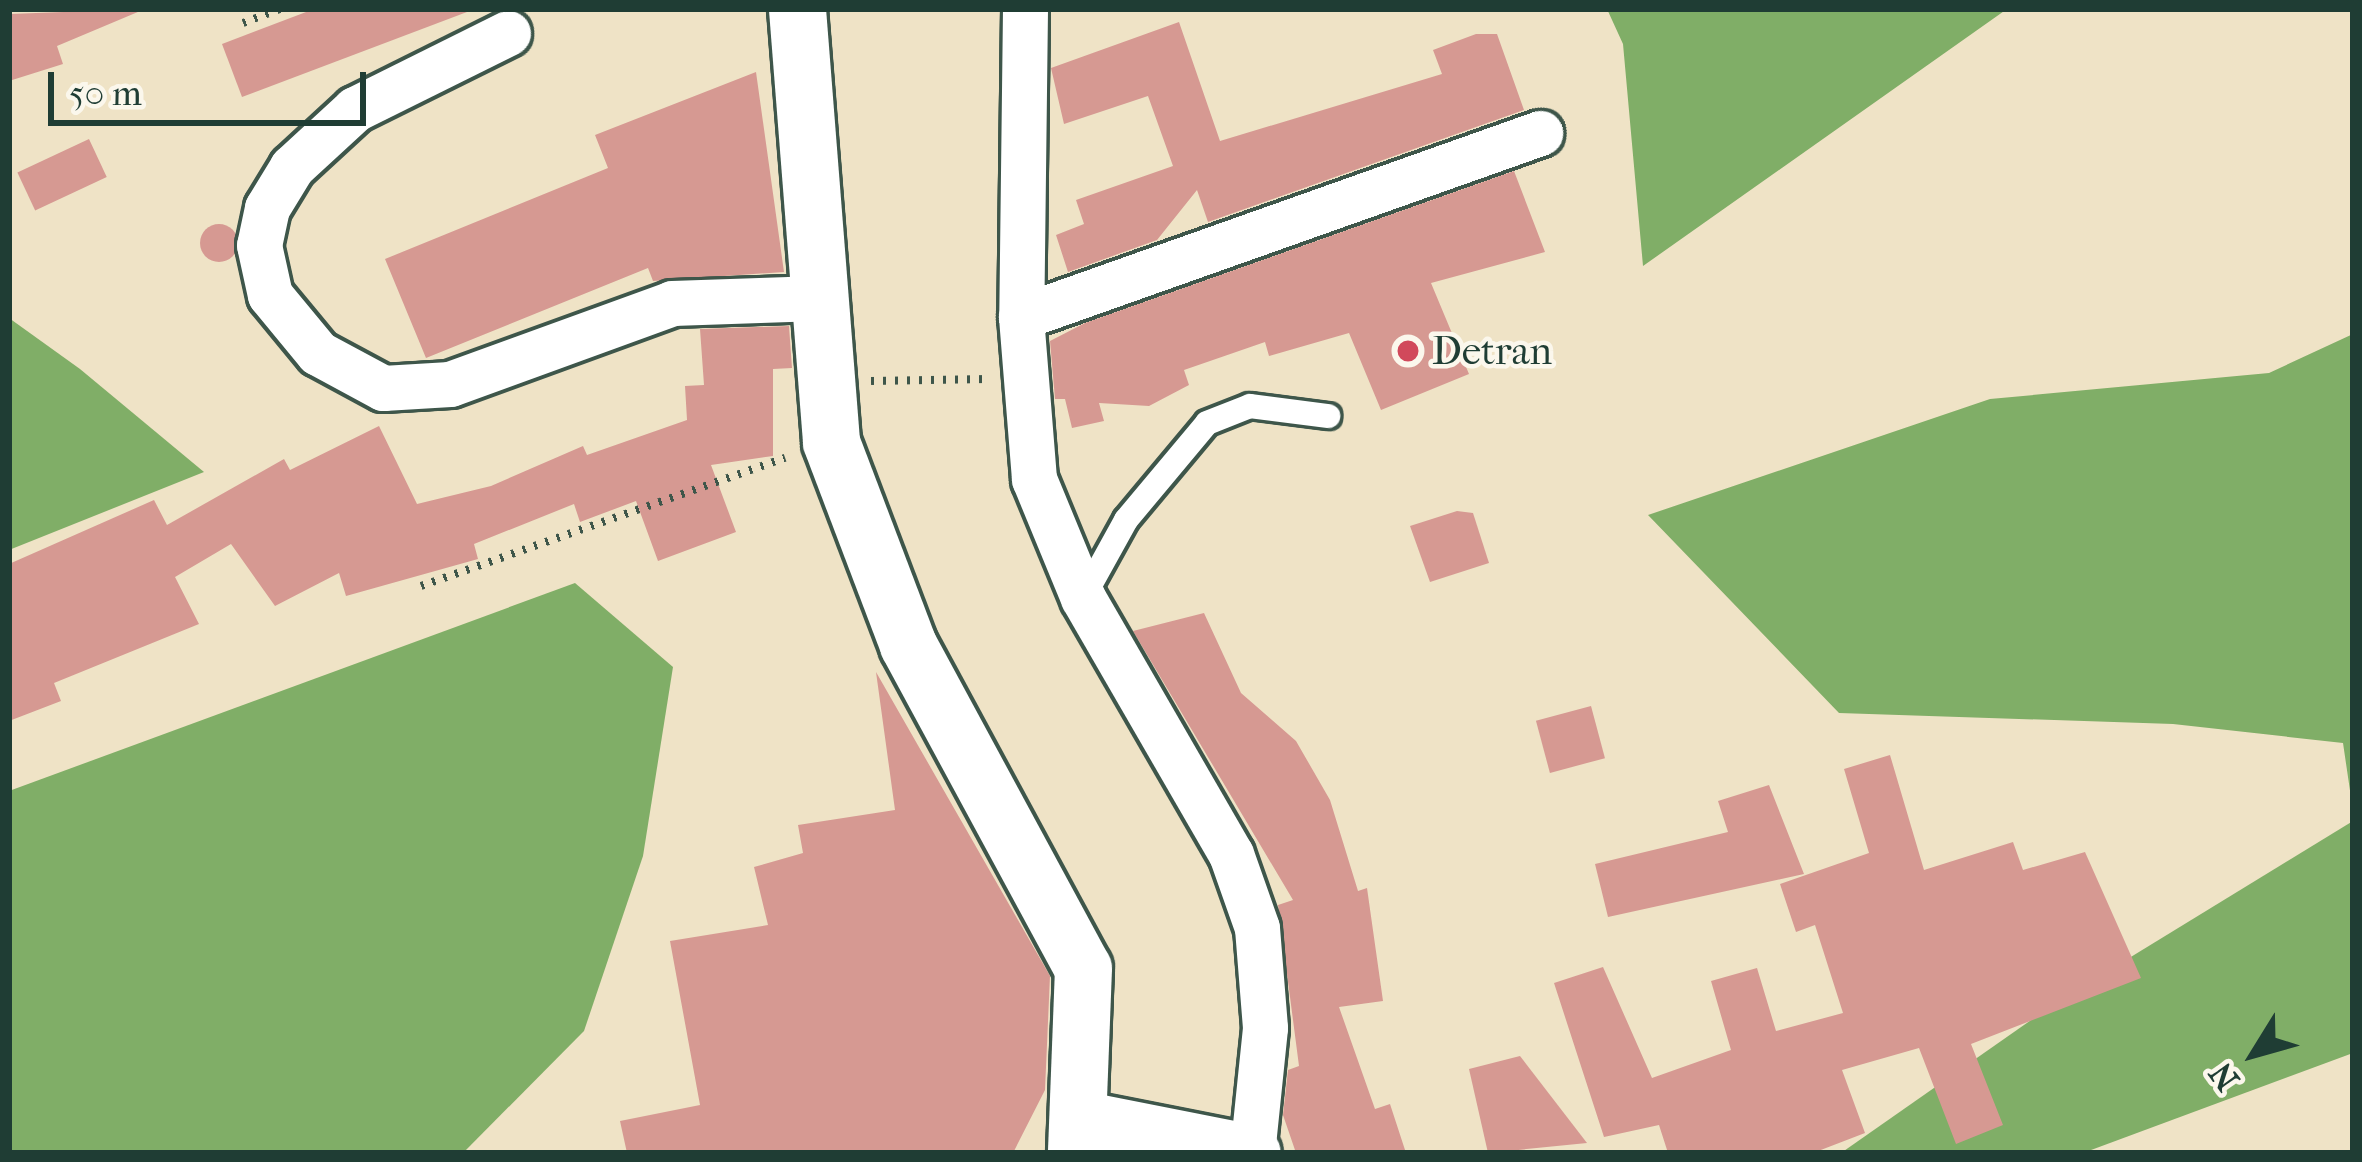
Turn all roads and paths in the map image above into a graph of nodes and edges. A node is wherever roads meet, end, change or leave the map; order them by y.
1 (280, 9) edge
2 (797, 9) edge
3 (1025, 9) edge
4 (243, 23) dead end
5 (508, 33) dead end
6 (1540, 133) dead end
7 (818, 298) junction
8 (1021, 317) junction
9 (1026, 378) junction
10 (825, 382) junction
11 (1328, 416) dead end
12 (831, 442) junction
13 (421, 586) dead end
14 (1083, 598) junction
15 (1081, 1136) edge
16 (1252, 1153) edge

1 - 4 path
2 - 7 street
3 - 8 street
5 - 7 street
6 - 8 street
7 - 10 street
8 - 9 street
9 - 10 path
9 - 14 street
10 - 12 street
11 - 14 lane
12 - 13 path
12 - 15 street
14 - 16 street
15 - 16 street

